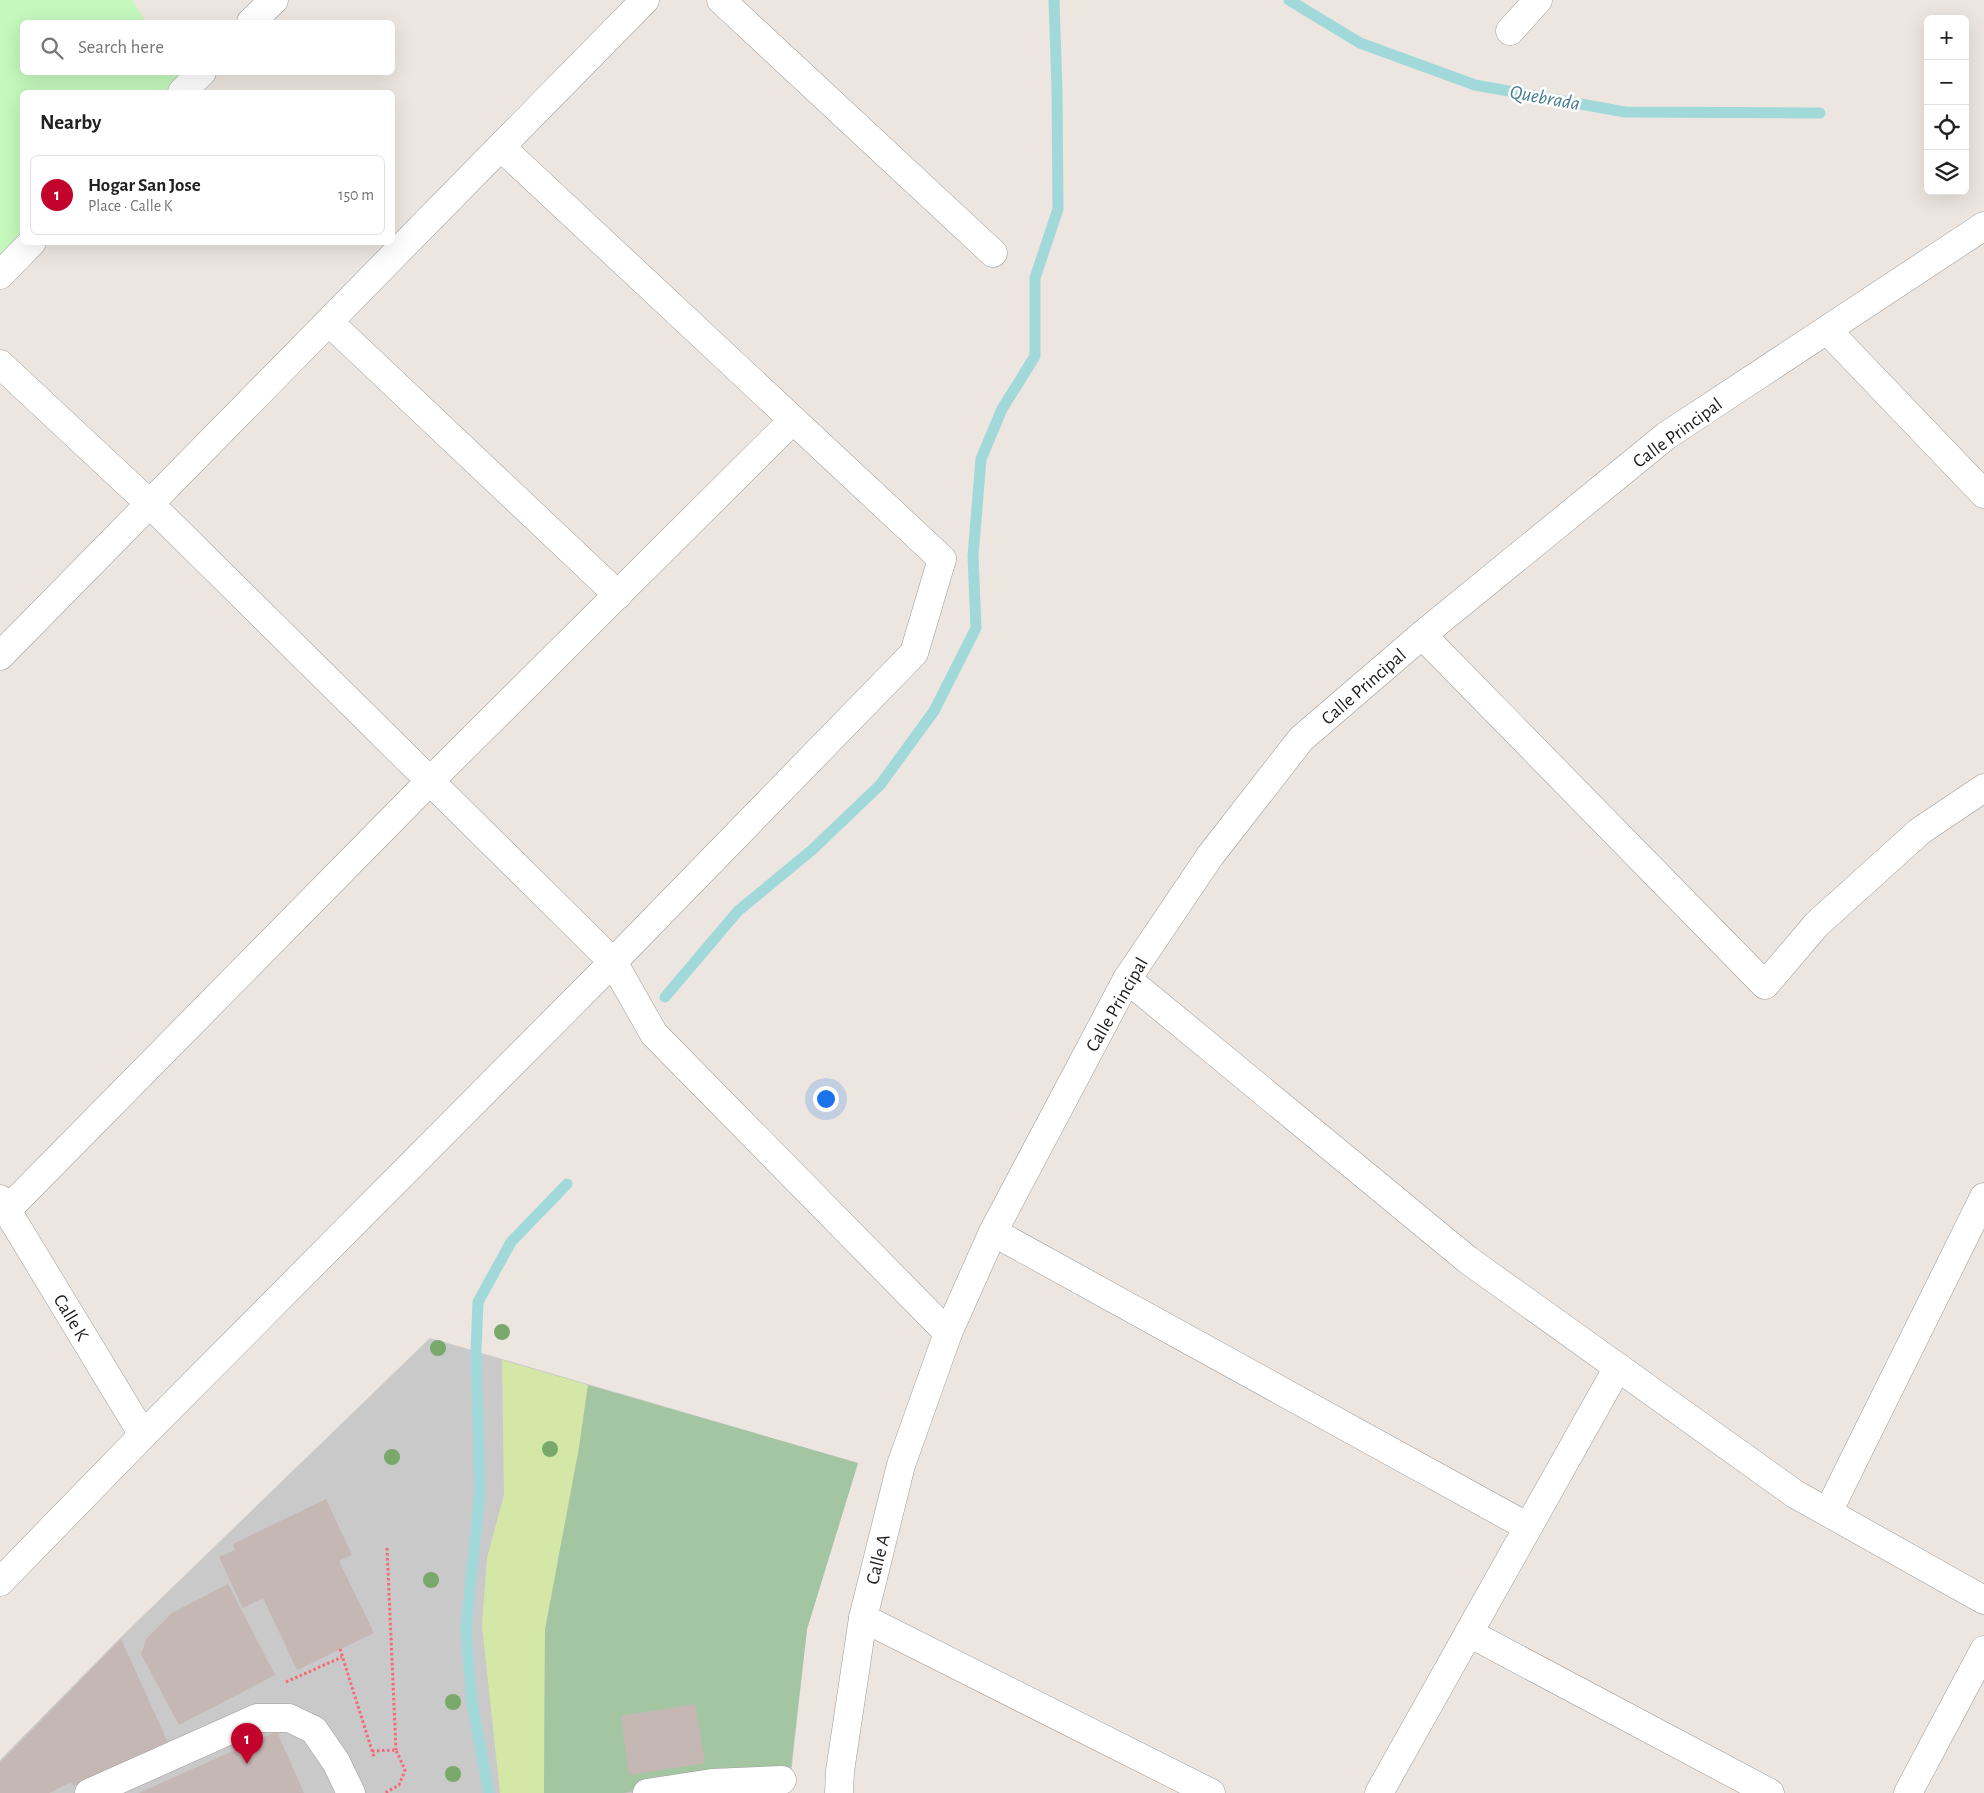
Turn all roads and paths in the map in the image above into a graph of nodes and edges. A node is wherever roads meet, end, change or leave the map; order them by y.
1 (274, 0) edge
2 (645, 0) edge
3 (721, 0) edge
4 (1538, 0) edge
5 (253, 20) edge
6 (1510, 31) dead end
7 (199, 75) edge
8 (184, 90) edge
9 (502, 148) junction
10 (1984, 226) edge
11 (29, 245) edge
12 (993, 253) dead end
13 (0, 275) edge
14 (329, 322) junction
15 (1827, 330) junction
16 (0, 364) edge
17 (793, 420) junction
18 (1984, 494) edge
19 (150, 504) junction
20 (618, 595) junction
21 (1422, 635) junction
22 (0, 656) edge
23 (429, 782) junction
24 (1984, 788) edge
25 (613, 962) junction
26 (1127, 979) junction
27 (1984, 1197) edge
28 (3, 1205) edge
29 (993, 1232) junction
30 (948, 1333) junction
31 (1618, 1367) junction
32 (143, 1435) junction
33 (1828, 1512) junction
34 (1528, 1527) junction
35 (387, 1548) dead end
36 (0, 1582) edge
37 (1984, 1600) edge
38 (863, 1618) junction
39 (1469, 1632) junction
40 (340, 1650) dead end
41 (1984, 1650) edge
42 (396, 1750) junction
43 (372, 1751) junction
44 (375, 1759) dead end
45 (782, 1780) dead end
46 (383, 1784) dead end
47 (89, 1793) edge
48 (351, 1793) edge
49 (385, 1793) edge
50 (647, 1793) edge
51 (839, 1793) edge
52 (1211, 1793) edge
53 (1380, 1793) edge
54 (1770, 1793) edge
55 (1908, 1793) edge

1 - 5 street
2 - 9 street
3 - 12 street
4 - 6 street
7 - 8 street
9 - 14 street
9 - 17 street
10 - 15 street, Calle Principal
11 - 13 street
14 - 19 street
14 - 20 street
15 - 18 street
15 - 21 street, Calle Principal
16 - 19 street
17 - 20 street
17 - 25 street
19 - 22 street
19 - 23 street
20 - 23 street
21 - 24 street
21 - 26 street, Calle Principal
23 - 25 street
23 - 28 street
25 - 30 street
25 - 32 street
26 - 29 street, Calle Principal
26 - 31 street
27 - 33 street
28 - 32 street, Calle K
29 - 30 street, Calle Principal
29 - 34 street
30 - 38 street, Calle A
31 - 33 street
31 - 34 street
32 - 36 street
33 - 37 street
34 - 39 street
35 - 42 path
38 - 51 street, Calle A
38 - 52 street
39 - 53 street
39 - 54 street
40 - 43 path
41 - 55 street
42 - 43 path
42 - 49 path
43 - 44 path
45 - 50 street
46 - 49 path
47 - 48 street

